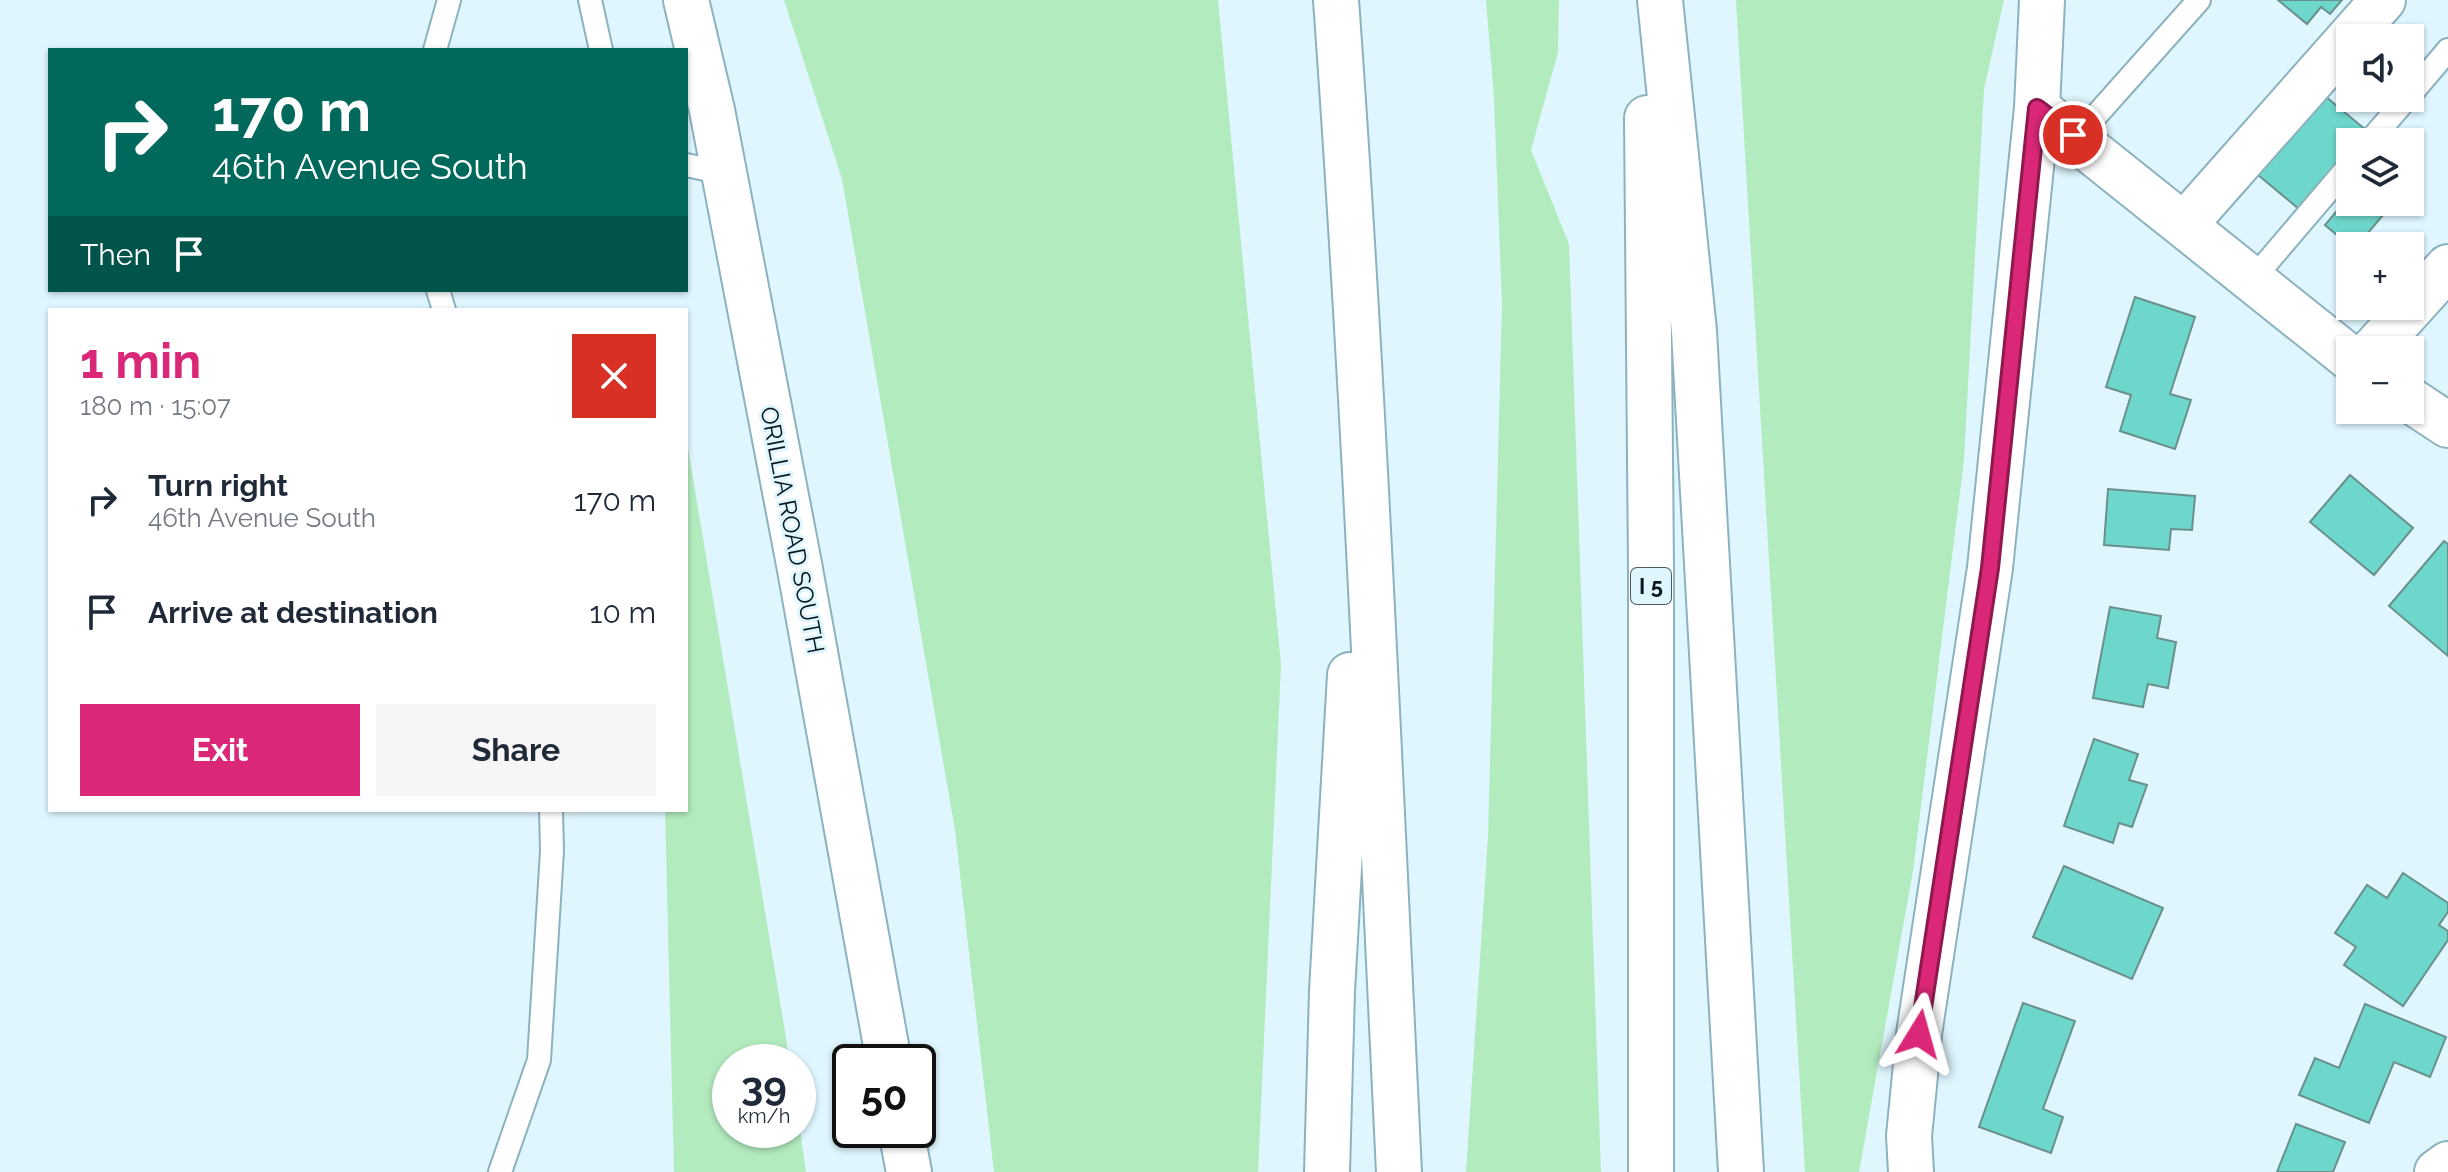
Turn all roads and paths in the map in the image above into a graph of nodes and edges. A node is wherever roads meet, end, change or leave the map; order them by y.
1 (449, 0) edge
2 (590, 0) edge
3 (686, 0) edge
4 (1336, 0) edge
5 (1646, 0) edge
6 (1660, 0) edge
7 (2042, 0) edge
8 (2199, 0) edge
9 (2383, 0) edge
10 (436, 48) edge
11 (601, 48) edge
12 (2448, 50) edge
13 (2424, 78) edge
14 (2037, 108) junction
15 (2394, 112) edge
16 (2381, 128) edge
17 (2076, 138) junction
18 (705, 169) edge
19 (2336, 181) edge
20 (2184, 225) junction
21 (2448, 267) edge
22 (2252, 280) junction
23 (2386, 336) edge
24 (2336, 347) edge
25 (2424, 409) edge
26 (2448, 425) edge
27 (1364, 441) junction
28 (551, 812) edge
29 (886, 1044) edge
30 (904, 1148) edge
31 (2448, 1164) edge
32 (1915, 1171) edge
33 (500, 1172) edge
34 (909, 1172) edge
35 (1327, 1172) edge
36 (1399, 1172) edge
37 (1651, 1172) edge
38 (1741, 1172) edge
39 (2437, 1172) edge

1 - 10 lane
2 - 11 lane
3 - 18 main road, ORILLIA ROAD SOUTH
4 - 27 main road
5 - 37 main road, I 5
6 - 38 main road
7 - 14 main road
8 - 17 lane
9 - 20 main road
12 - 13 lane
14 - 17 main road
14 - 32 main road
15 - 16 lane
17 - 20 main road
18 - 29 main road, ORILLIA ROAD SOUTH
19 - 22 lane
20 - 22 main road
21 - 23 main road
22 - 24 main road
25 - 26 main road
27 - 35 main road
27 - 36 main road
28 - 33 lane
30 - 34 main road
31 - 39 main road

